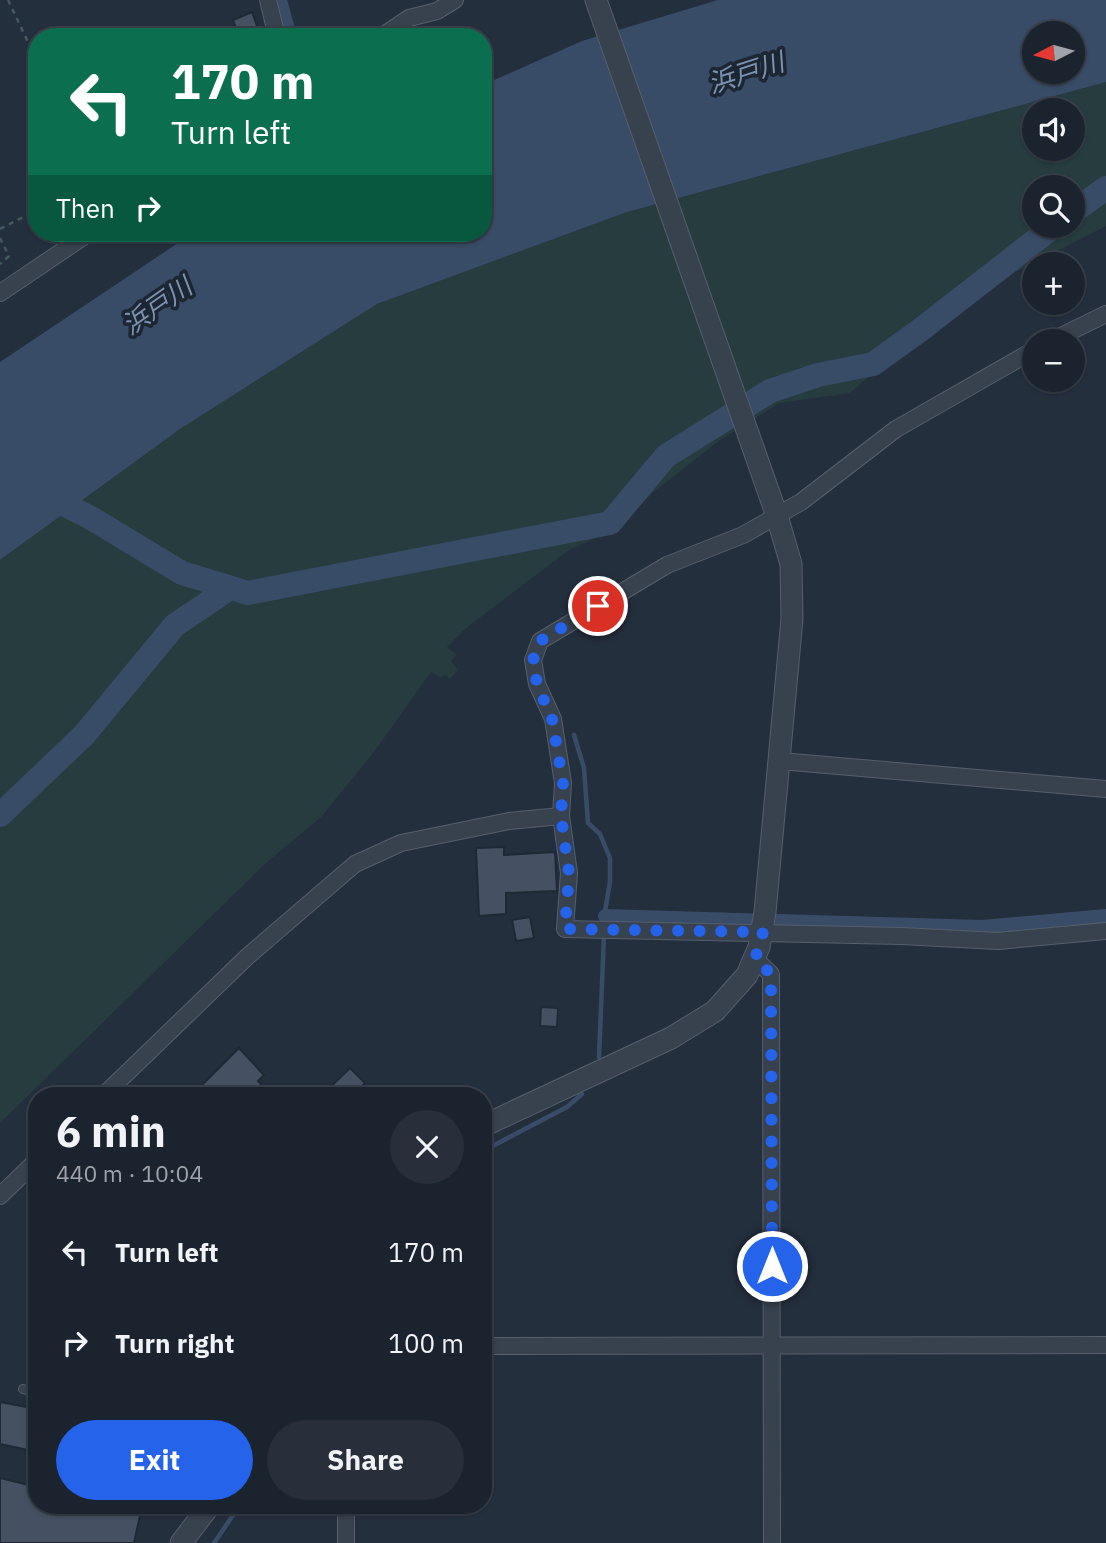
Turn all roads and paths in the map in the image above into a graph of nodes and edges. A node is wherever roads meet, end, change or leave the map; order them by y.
1 (8, 0) edge
2 (268, 0) edge
3 (455, 0) edge
4 (596, 0) edge
5 (275, 28) edge
6 (394, 28) edge
7 (28, 42) edge
8 (28, 215) edge
9 (0, 229) edge
10 (0, 238) edge
11 (76, 242) edge
12 (0, 264) edge
13 (0, 293) edge
14 (1106, 314) edge
15 (1075, 329) edge
16 (1022, 357) edge
17 (777, 516) junction
18 (780, 761) junction
19 (1106, 789) edge
20 (561, 816) junction
21 (764, 922) junction
22 (1106, 931) edge
23 (755, 959) junction
24 (112, 1087) edge
25 (492, 1122) edge
26 (28, 1169) edge
27 (0, 1196) edge
28 (1106, 1345) edge
29 (492, 1346) edge
30 (773, 1346) junction
31 (23, 1389) dead end
32 (28, 1390) edge
33 (203, 1514) edge
34 (346, 1514) edge
35 (181, 1543) edge
36 (346, 1543) edge
37 (772, 1543) edge

1 - 7 path
2 - 5 street
3 - 6 street
4 - 17 street
8 - 9 path
10 - 12 path
11 - 13 street
14 - 15 street
16 - 17 street
17 - 18 street
17 - 20 street
18 - 19 street
18 - 21 street
20 - 21 street
20 - 24 street
21 - 22 street
21 - 23 street
23 - 25 street
23 - 30 street
26 - 27 street
28 - 30 street
29 - 30 street
30 - 37 street
31 - 32 lane
33 - 35 street
34 - 36 street

